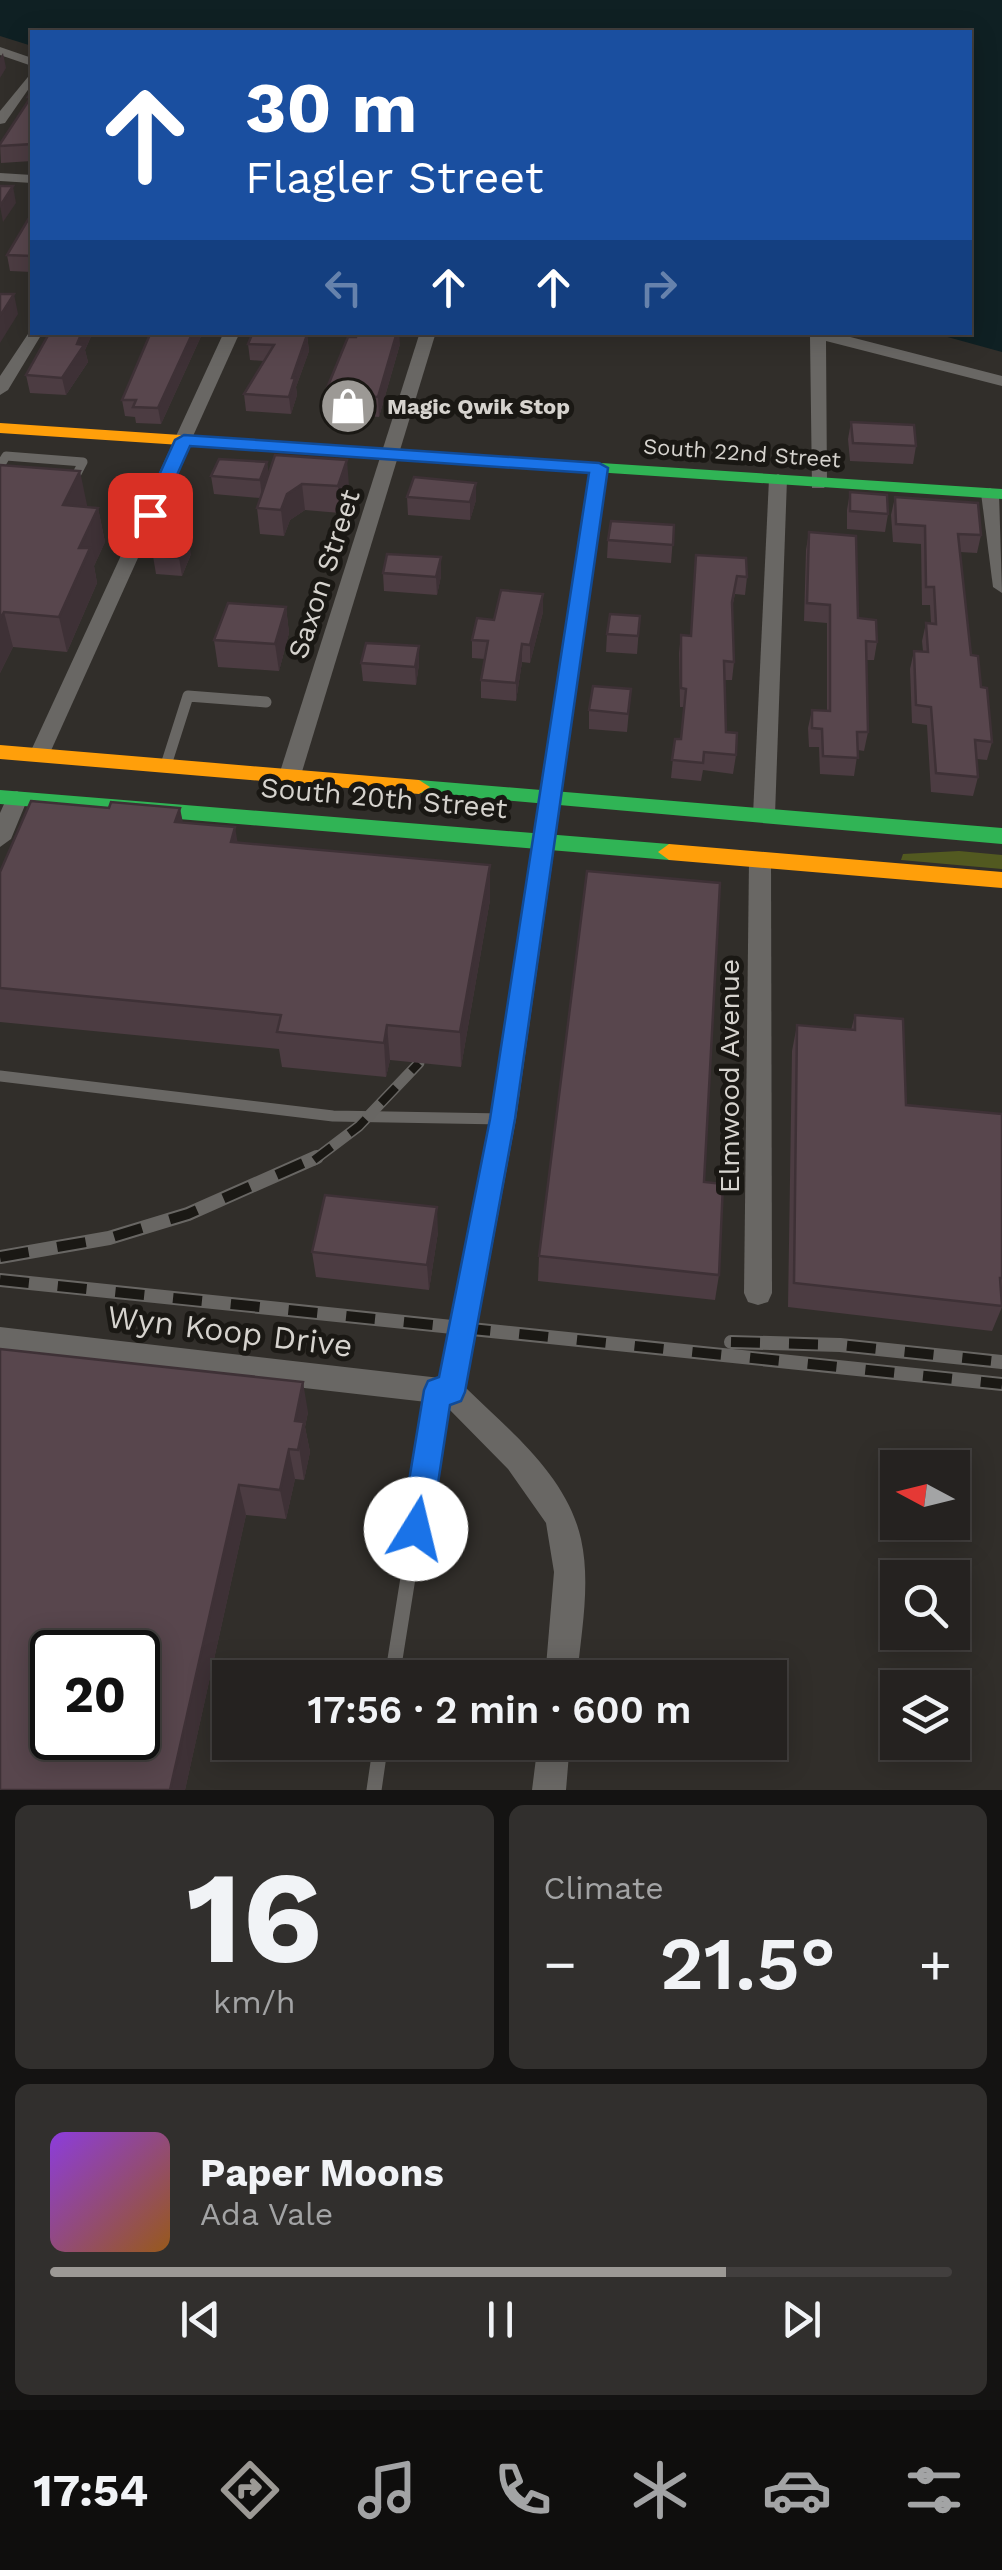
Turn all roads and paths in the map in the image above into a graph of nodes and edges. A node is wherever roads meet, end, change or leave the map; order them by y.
1 (0, 51) edge
2 (30, 61) edge
3 (30, 79) edge
4 (0, 120) edge
5 (0, 176) edge
6 (30, 178) edge
7 (34, 335) edge
8 (231, 335) edge
9 (427, 335) edge
10 (814, 335) edge
11 (818, 335) edge
12 (1002, 381) edge
13 (0, 390) edge
14 (0, 428) edge
15 (184, 440) junction
16 (392, 453) junction
17 (0, 466) edge
18 (599, 468) junction
19 (778, 479) junction
20 (53, 484) edge
21 (818, 484) junction
22 (996, 494) edge
23 (1002, 587) edge
24 (266, 702) dead end
25 (0, 752) edge
26 (39, 755) junction
27 (166, 766) junction
28 (290, 775) junction
29 (9, 797) edge
30 (548, 797) junction
31 (764, 816) junction
32 (1002, 836) edge
33 (0, 839) edge
34 (541, 841) junction
35 (760, 860) junction
36 (1002, 880) edge
37 (0, 1076) edge
38 (503, 1119) junction
39 (758, 1293) dead end
40 (0, 1340) edge
41 (445, 1391) junction
42 (395, 1660) edge
43 (563, 1660) edge
44 (379, 1760) edge
45 (552, 1760) edge
46 (374, 1790) edge
47 (549, 1790) edge

1 - 2 street
3 - 4 street
5 - 6 street
7 - 13 street
8 - 15 street
9 - 16 street, Saxon Street
10 - 21 street
11 - 12 street
14 - 15 main road, South 22nd Street
15 - 16 main road, South 22nd Street
15 - 26 street
16 - 18 main road, South 22nd Street
16 - 28 street, Saxon Street
17 - 20 lane
18 - 19 main road, South 22nd Street
18 - 30 street
19 - 21 main road, South 22nd Street
19 - 31 street
21 - 22 main road, South 22nd Street
22 - 23 street
24 - 27 lane
25 - 26 main road, South 20th Street
26 - 27 main road, South 20th Street
27 - 28 main road, South 20th Street
28 - 30 main road, South 20th Street
29 - 33 street
29 - 34 main road, South 20th Street
30 - 31 main road, South 20th Street
30 - 34 street
31 - 32 main road, South 20th Street
34 - 35 main road, South 20th Street
34 - 38 street
35 - 36 main road, South 20th Street
35 - 39 street, Elmwood Avenue
37 - 38 lane
38 - 41 street
40 - 41 street, Wyn Koop Drive
41 - 42 lane
41 - 43 street
44 - 46 lane
45 - 47 street

